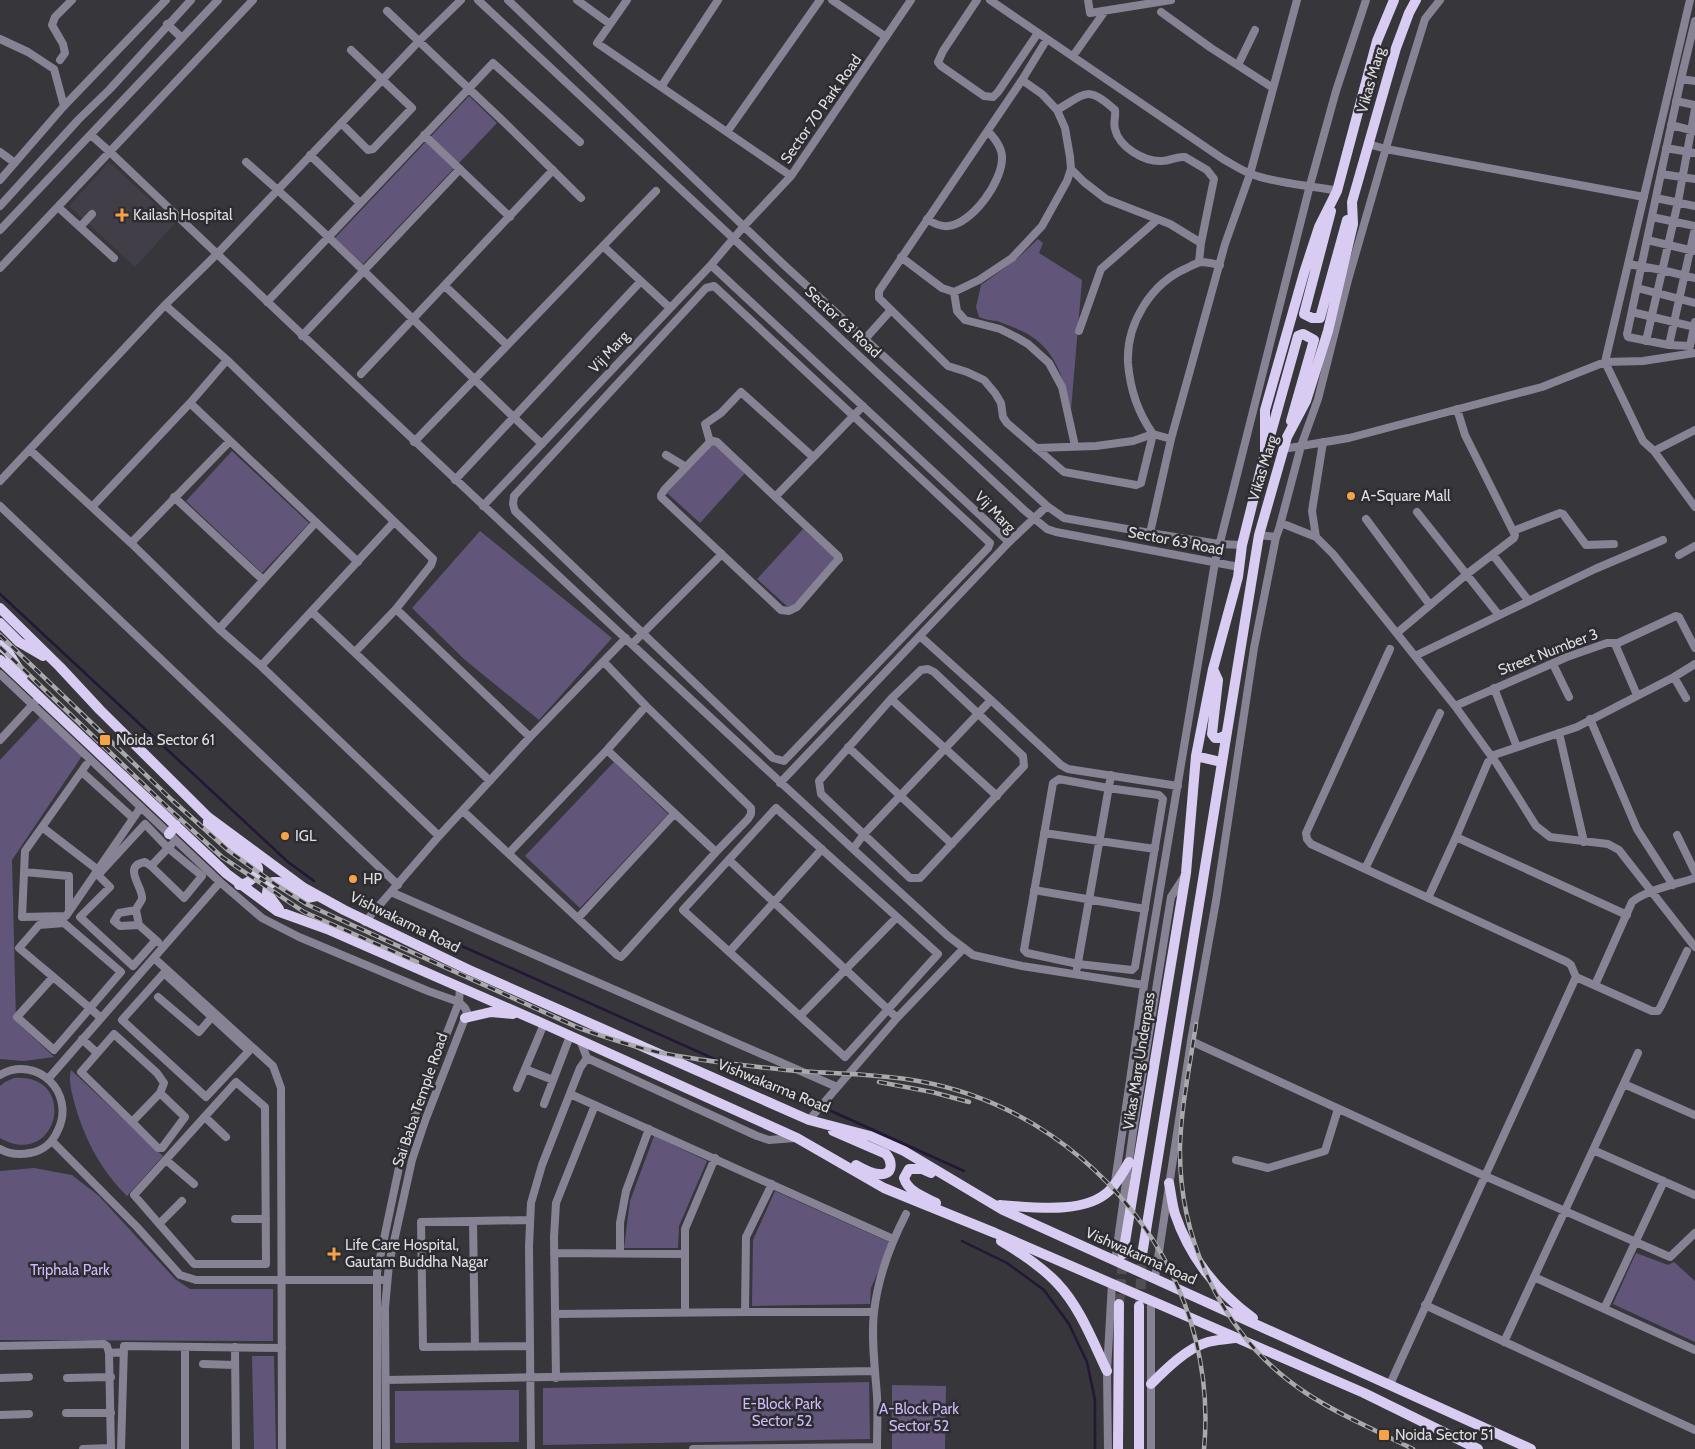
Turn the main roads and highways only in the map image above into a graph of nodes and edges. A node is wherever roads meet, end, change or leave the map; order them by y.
1 (1394, 0) edge
2 (1416, 0) edge
3 (1337, 191) junction
4 (1352, 202) junction
5 (1287, 437) junction
6 (1265, 453) junction
7 (0, 608) edge
8 (0, 623) edge
9 (0, 644) edge
10 (0, 660) edge
11 (60, 667) junction
12 (1213, 668) junction
13 (28, 686) junction
14 (1226, 735) junction
15 (1196, 756) junction
16 (1221, 762) junction
17 (208, 817) junction
18 (1186, 873) joint
19 (239, 885) junction
20 (317, 896) junction
21 (279, 912) junction
22 (465, 1018) road end
23 (533, 1019) junction
24 (814, 1122) junction
25 (833, 1160) junction
26 (1129, 1162) road end
27 (944, 1176) junction
28 (1169, 1183) road end
29 (994, 1205) junction
30 (958, 1218) junction
31 (992, 1232) junction
32 (1123, 1254) tunnel mouth
33 (1142, 1255) tunnel mouth
34 (1119, 1304) tunnel mouth
35 (1139, 1306) tunnel mouth
36 (1270, 1330) junction
37 (1236, 1338) junction
38 (1107, 1371) road end
39 (1151, 1384) road end
40 (1118, 1449) edge
41 (1139, 1449) edge
42 (1478, 1449) edge
43 (1531, 1449) edge

1 - 3 main road, Vikas Marg
2 - 4 main road, Vikas Marg
3 - 4 main road
3 - 6 main road, Vikas Marg
4 - 5 main road, Vikas Marg
5 - 6 main road
5 - 14 main road, Vikas Marg
6 - 12 main road, Vikas Marg
7 - 11 main road
8 - 11 main road
9 - 13 main road
10 - 13 main road
11 - 17 main road, Vishwakarma Road
12 - 14 main road
12 - 15 main road, Vikas Marg
13 - 19 main road
14 - 16 main road, Vikas Marg
15 - 16 main road
15 - 18 main road, Vikas Marg
16 - 33 main road, Vikas Marg
17 - 19 main road
17 - 20 main road, Vishwakarma Road
18 - 32 main road, Vikas Marg Underpass
19 - 21 main road
20 - 21 main road
20 - 24 main road, Vishwakarma Road
21 - 23 main road
22 - 23 main road
23 - 25 main road
24 - 25 main road
24 - 27 main road, Vishwakarma Road
25 - 30 main road
26 - 29 main road
27 - 29 main road, Vishwakarma Road
27 - 30 main road
28 - 36 main road
29 - 36 main road, Vishwakarma Road
30 - 31 main road
31 - 37 main road
31 - 38 main road
34 - 40 main road
35 - 41 main road
36 - 43 main road, Vishwakarma Road
37 - 39 main road
37 - 42 main road

